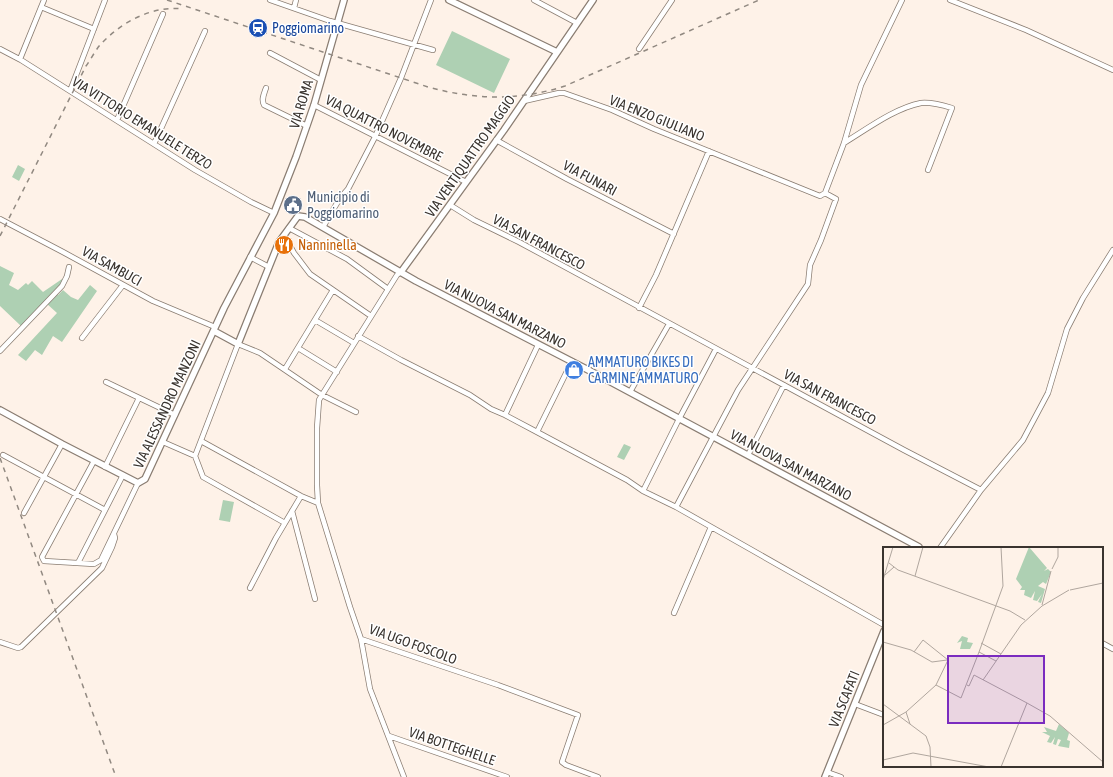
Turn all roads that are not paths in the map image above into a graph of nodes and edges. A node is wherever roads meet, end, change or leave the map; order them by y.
1 (44, 0) edge
2 (103, 0) edge
3 (270, 0) edge
4 (296, 0) edge
5 (344, 0) edge
6 (431, 0) edge
7 (449, 0) edge
8 (534, 0) edge
9 (593, 0) edge
10 (672, 0) edge
11 (902, 0) edge
12 (950, 0) edge
13 (41, 7) junction
14 (294, 8) junction
15 (164, 14) dead end
16 (338, 23) junction
17 (577, 23) junction
18 (94, 29) junction
19 (205, 31) dead end
20 (414, 44) junction
21 (0, 49) edge
22 (639, 49) dead end
23 (433, 50) dead end
24 (557, 52) junction
25 (270, 53) dead end
26 (20, 59) junction
27 (1113, 70) edge
28 (321, 80) junction
29 (266, 88) dead end
30 (70, 91) junction
31 (524, 101) junction
32 (314, 105) junction
33 (117, 120) junction
34 (307, 126) junction
35 (375, 137) junction
36 (496, 140) junction
37 (844, 143) junction
38 (154, 144) junction
39 (708, 151) junction
40 (928, 170) dead end
41 (466, 182) junction
42 (825, 193) junction
43 (450, 205) junction
44 (274, 213) junction
45 (0, 219) edge
46 (323, 227) junction
47 (289, 228) junction
48 (674, 234) junction
49 (284, 236) junction
50 (1113, 250) edge
51 (250, 256) junction
52 (69, 267) dead end
53 (269, 267) junction
54 (401, 272) junction
55 (123, 285) junction
56 (388, 288) junction
57 (333, 290) junction
58 (639, 308) junction
59 (371, 316) junction
60 (315, 320) junction
61 (669, 324) junction
62 (214, 329) junction
63 (358, 336) junction
64 (82, 338) dead end
65 (354, 343) junction
66 (238, 344) junction
67 (538, 345) junction
68 (298, 348) junction
69 (716, 349) junction
70 (0, 351) edge
71 (572, 361) junction
72 (752, 368) junction
73 (285, 370) junction
74 (337, 372) junction
75 (106, 382) dead end
76 (784, 385) junction
77 (630, 392) junction
78 (322, 395) junction
79 (139, 398) junction
80 (0, 410) edge
81 (356, 412) dead end
82 (175, 415) junction
83 (505, 415) junction
84 (679, 419) junction
85 (537, 432) junction
86 (713, 437) junction
87 (201, 441) junction
88 (163, 442) junction
89 (62, 444) junction
90 (3, 455) dead end
91 (748, 455) junction
92 (195, 456) junction
93 (94, 461) junction
94 (105, 466) junction
95 (123, 476) junction
96 (44, 478) junction
97 (138, 483) junction
98 (981, 490) junction
99 (643, 491) junction
100 (76, 495) junction
101 (301, 496) junction
102 (318, 504) junction
103 (676, 507) junction
104 (105, 510) junction
105 (292, 511) junction
106 (24, 513) dead end
107 (285, 523) junction
108 (711, 527) junction
109 (114, 533) junction
110 (918, 547) edge
111 (941, 547) edge
112 (78, 563) junction
113 (250, 588) dead end
114 (315, 599) dead end
115 (674, 612) dead end
116 (883, 624) edge
117 (883, 634) edge
118 (361, 639) junction
119 (0, 642) edge
120 (1103, 644) edge
121 (1113, 649) edge
122 (855, 704) junction
123 (883, 715) edge
124 (389, 736) junction
125 (826, 775) edge
126 (404, 777) edge
127 (507, 777) edge
128 (598, 777) edge
129 (841, 777) edge

1 - 13 street
2 - 18 street
3 - 14 street
4 - 14 street
5 - 16 main road, VIA ROMA
6 - 20 street
7 - 24 main road
8 - 17 street
9 - 17 main road, VIA VENTIQUATTRO MAGGIO
10 - 22 street
11 - 37 street
12 - 27 street
13 - 18 street
13 - 26 street
14 - 16 street
15 - 33 street
16 - 20 street
16 - 28 main road, VIA ROMA
17 - 24 main road, VIA VENTIQUATTRO MAGGIO
18 - 30 street
19 - 38 street
20 - 23 street
20 - 35 street
21 - 26 street, VIA VITTORIO EMANUELE TERZO
24 - 31 main road, VIA VENTIQUATTRO MAGGIO
25 - 28 street
26 - 30 street, VIA VITTORIO EMANUELE TERZO
28 - 32 main road, VIA ROMA
29 - 34 street
30 - 33 street, VIA VITTORIO EMANUELE TERZO
31 - 36 main road, VIA VENTIQUATTRO MAGGIO
31 - 39 street, VIA ENZO GIULIANO
32 - 34 main road, VIA ROMA
32 - 35 street, VIA QUATTRO NOVEMBRE
33 - 38 street, VIA VITTORIO EMANUELE TERZO
34 - 44 main road, VIA ROMA
35 - 41 street, VIA QUATTRO NOVEMBRE
35 - 46 street
36 - 41 main road, VIA VENTIQUATTRO MAGGIO
36 - 48 street, VIA FUNARI
37 - 40 street
37 - 42 street
38 - 44 street, VIA VITTORIO EMANUELE TERZO
39 - 42 street
39 - 48 street, VIA ENZO GIULIANO
41 - 43 main road, VIA VENTIQUATTRO MAGGIO
42 - 72 street
43 - 54 main road, VIA VENTIQUATTRO MAGGIO
43 - 58 street, VIA SAN FRANCESCO
44 - 51 main road, VIA ALESSANDRO MANZONI
45 - 55 street, VIA SAMBUCI
46 - 47 main road, VIA NUOVA SAN MARZANO
46 - 54 main road, VIA NUOVA SAN MARZANO
47 - 49 main road, VIA NUOVA SAN MARZANO
47 - 56 street
48 - 58 street, VIA ENZO GIULIANO
49 - 53 main road, VIA NUOVA SAN MARZANO
49 - 57 street
50 - 98 street
51 - 53 street
51 - 62 main road, VIA ALESSANDRO MANZONI
52 - 70 street
53 - 66 main road, VIA NUOVA SAN MARZANO
54 - 56 street
54 - 67 main road, VIA NUOVA SAN MARZANO
55 - 62 street, VIA SAMBUCI
55 - 64 street
56 - 59 street
57 - 59 street
57 - 60 street
58 - 61 street, VIA SAN FRANCESCO
59 - 63 street
60 - 65 street
60 - 68 street
61 - 69 street, VIA SAN FRANCESCO
61 - 77 street
62 - 66 main road
62 - 82 main road, VIA ALESSANDRO MANZONI
63 - 65 street
63 - 83 street
65 - 74 street
66 - 73 street
66 - 87 street
67 - 71 main road, VIA NUOVA SAN MARZANO
67 - 83 street
68 - 73 street
68 - 74 street
69 - 72 street, VIA SAN FRANCESCO
69 - 84 street
71 - 77 main road, VIA NUOVA SAN MARZANO
71 - 85 street
72 - 76 street, VIA SAN FRANCESCO
72 - 86 street
73 - 78 street
74 - 78 street
75 - 79 street
76 - 91 street
76 - 98 street, VIA SAN FRANCESCO
77 - 84 main road, VIA NUOVA SAN MARZANO
78 - 81 street
78 - 102 street, VIA UGO FOSCOLO
79 - 82 street
79 - 94 street
80 - 89 main road, VIA ALESSANDRO MANZONI
82 - 88 main road, VIA ALESSANDRO MANZONI
83 - 85 street
84 - 86 main road, VIA NUOVA SAN MARZANO
84 - 99 street
85 - 99 street
86 - 91 main road, VIA NUOVA SAN MARZANO
86 - 103 street
87 - 92 street
87 - 101 street
88 - 92 street
88 - 97 main road, VIA ALESSANDRO MANZONI
89 - 93 main road, VIA ALESSANDRO MANZONI
89 - 96 street
90 - 96 street
91 - 110 main road, VIA NUOVA SAN MARZANO
92 - 107 street
93 - 94 main road, VIA ALESSANDRO MANZONI
93 - 100 street
94 - 95 main road, VIA ALESSANDRO MANZONI
95 - 97 main road, VIA ALESSANDRO MANZONI
95 - 104 street
96 - 100 street
96 - 106 street
97 - 109 street
98 - 111 street
99 - 103 street
100 - 104 street
100 - 112 street
101 - 102 street
101 - 105 street
102 - 118 street, VIA UGO FOSCOLO
103 - 108 street
104 - 112 street
105 - 107 street
105 - 114 street
107 - 113 street
108 - 115 street
108 - 116 street
109 - 112 street
109 - 119 street
117 - 122 main road, VIA SCAFATI
118 - 124 street
118 - 128 street, VIA UGO FOSCOLO
120 - 121 street
122 - 123 street
122 - 125 main road, VIA SCAFATI
124 - 126 street
124 - 127 street, VIA BOTTEGHELLE
125 - 129 street

